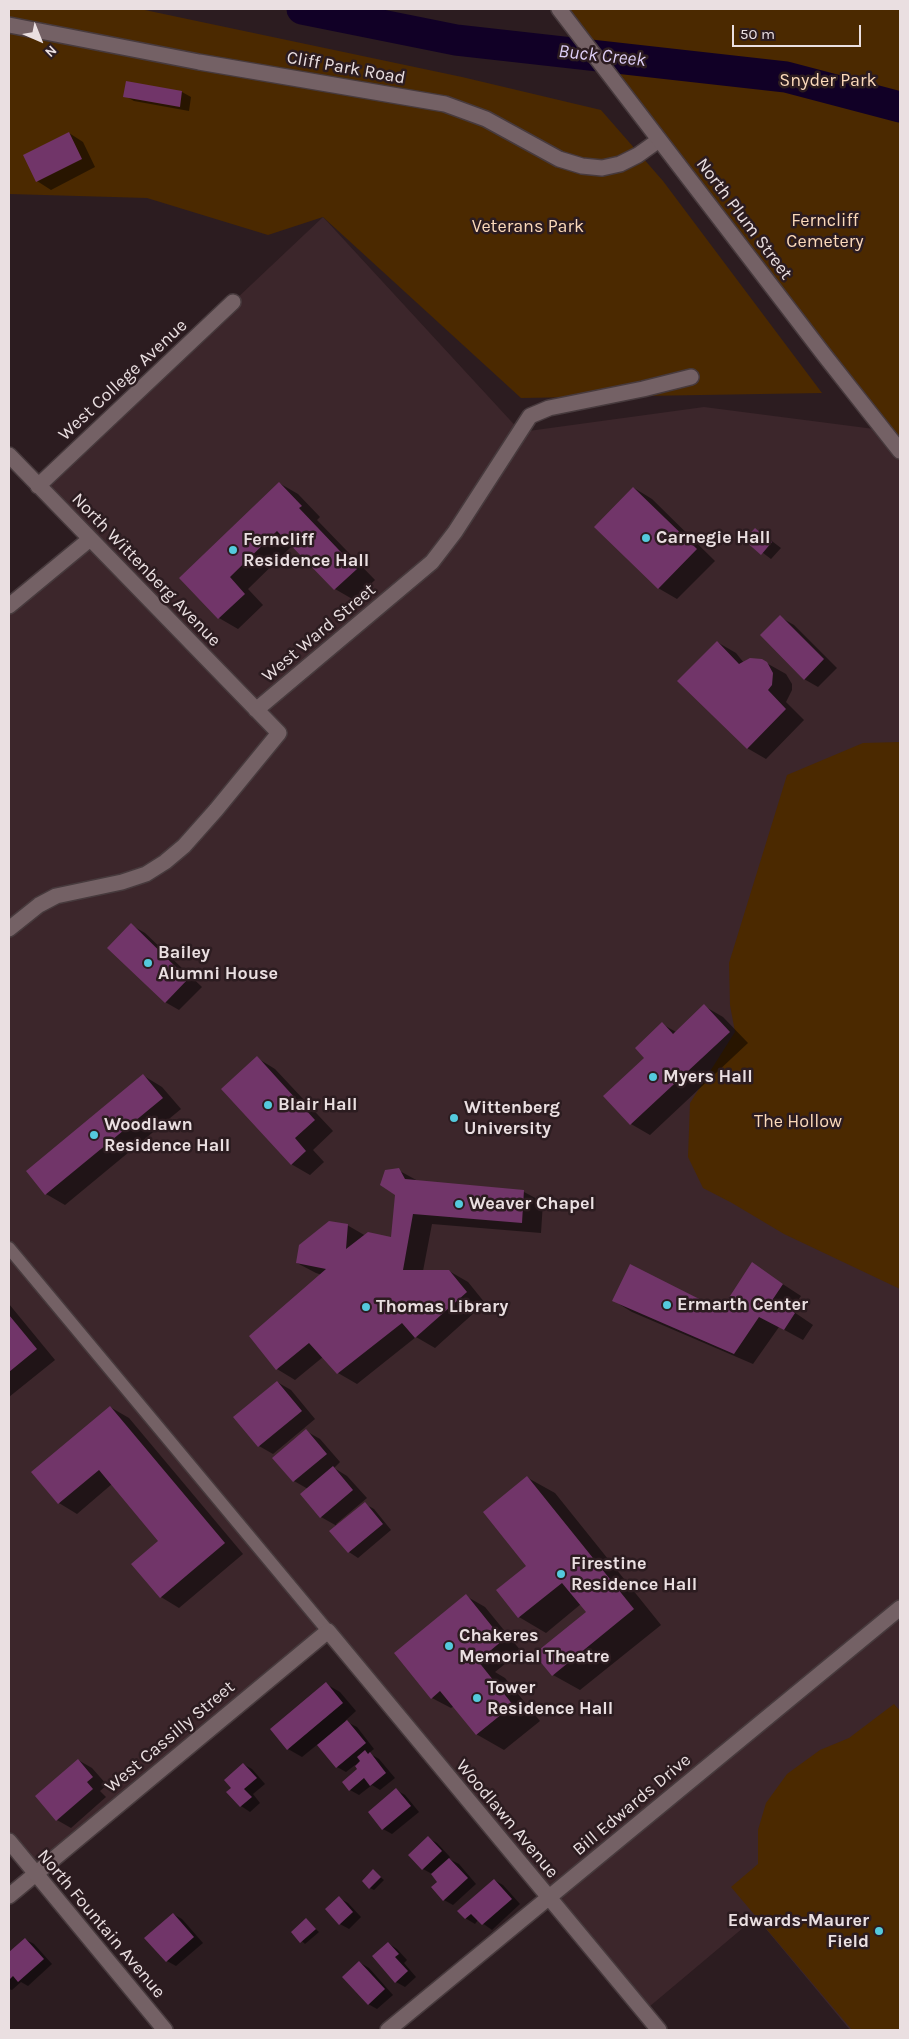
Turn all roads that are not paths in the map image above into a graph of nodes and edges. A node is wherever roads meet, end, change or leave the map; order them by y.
1 (559, 9) edge
2 (9, 25) edge
3 (659, 140) junction
4 (233, 302) dead end
5 (691, 377) dead end
6 (900, 451) edge
7 (9, 455) edge
8 (38, 486) junction
9 (90, 539) junction
10 (9, 606) edge
11 (256, 710) junction
12 (9, 929) edge
13 (9, 1248) edge
14 (900, 1608) edge
15 (328, 1631) junction
16 (9, 1841) edge
17 (36, 1873) junction
18 (9, 1896) edge
19 (549, 1898) junction
20 (165, 2030) edge
21 (388, 2030) edge
22 (659, 2030) edge

1 - 3 street, North Plum Street
2 - 3 street, Cliff Park Road
3 - 6 street, North Plum Street
4 - 8 street, West College Avenue
5 - 11 street, West Ward Street
7 - 8 street, North Wittenberg Avenue
8 - 9 street, North Wittenberg Avenue
9 - 10 street
9 - 11 street, North Wittenberg Avenue
11 - 12 street
13 - 15 street
14 - 19 street, Bill Edwards Drive
15 - 17 street, West Cassilly Street
15 - 19 street, Woodlawn Avenue
16 - 17 street, North Fountain Avenue
17 - 18 street, West Cassilly Street
17 - 20 street, North Fountain Avenue
19 - 21 street, Bill Edwards Drive
19 - 22 street, Woodlawn Avenue

